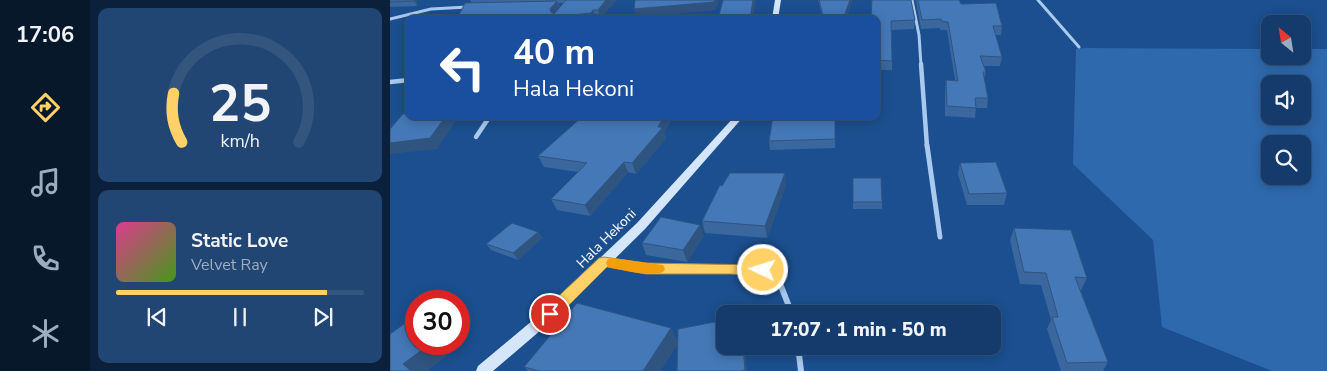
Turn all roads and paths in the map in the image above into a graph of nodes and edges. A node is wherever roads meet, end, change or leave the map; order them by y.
1 (778, 0) edge
2 (912, 0) edge
3 (1038, 0) edge
4 (474, 7) edge
5 (405, 15) edge
6 (406, 15) edge
7 (776, 15) edge
8 (390, 19) edge
9 (1079, 47) dead end
10 (405, 80) edge
11 (390, 82) edge
12 (487, 120) edge
13 (736, 120) edge
14 (476, 137) dead end
15 (940, 237) dead end
16 (604, 262) junction
17 (789, 305) edge
18 (799, 355) edge
19 (483, 371) edge
20 (801, 371) edge

1 - 7 street
2 - 15 street
3 - 9 street
4 - 6 street
5 - 8 street
10 - 11 street
12 - 14 street
13 - 16 street, Hala Hekoni
16 - 17 street
16 - 19 street, Hala Hekoni
18 - 20 street

